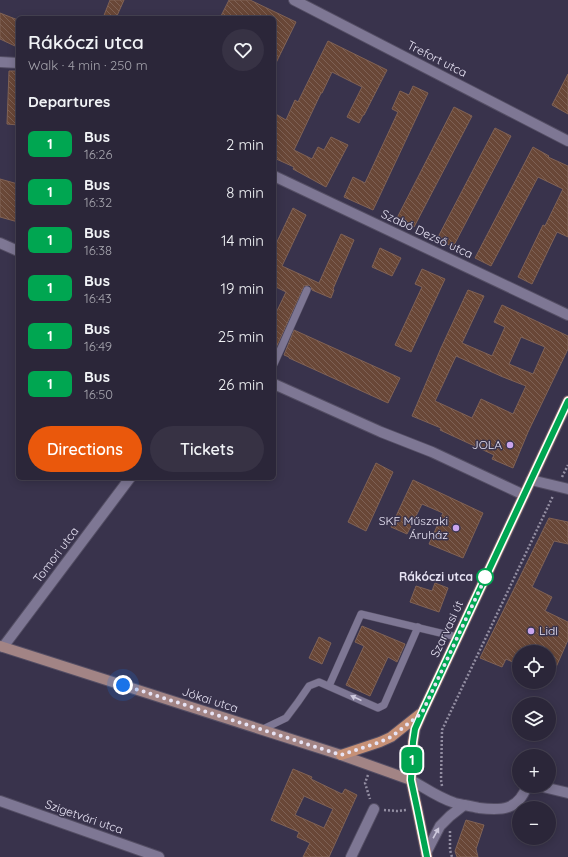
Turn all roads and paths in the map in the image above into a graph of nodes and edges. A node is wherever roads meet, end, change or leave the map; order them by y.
1 (294, 0) edge
2 (0, 62) edge
3 (16, 63) edge
4 (568, 141) edge
5 (276, 177) edge
6 (0, 243) edge
7 (16, 250) edge
8 (307, 290) dead end
9 (568, 315) edge
10 (276, 360) edge
11 (276, 385) edge
12 (568, 401) edge
13 (128, 480) edge
14 (531, 480) junction
15 (563, 488) edge
16 (524, 495) junction
17 (418, 627) junction
18 (457, 637) junction
19 (2, 646) edge
20 (329, 686) junction
21 (422, 713) junction
22 (261, 730) junction
23 (341, 755) junction
24 (411, 780) junction
25 (556, 790) edge
26 (524, 793) edge
27 (568, 793) edge
28 (443, 798) junction
29 (0, 801) edge
30 (464, 805) junction
31 (374, 809) dead end
32 (450, 816) junction
33 (426, 855) edge
34 (159, 857) edge
35 (351, 857) edge
36 (452, 857) edge

1 - 4 street, Trefort utca
2 - 3 street
5 - 9 street, Szabó Dezső utca
6 - 7 street
8 - 10 lane
11 - 16 street
12 - 14 main road, Szarvasi út
13 - 19 street, Tomori utca
14 - 15 street
14 - 16 main road, Szarvasi út
15 - 28 path
16 - 18 main road, Szarvasi út
17 - 18 lane
17 - 20 lane
17 -> 20 lane
18 - 21 main road, Szarvasi út
19 - 22 main road, Jókai utca
20 - 22 lane
21 - 23 main road
21 - 24 main road, Szarvasi út
22 - 23 main road, Jókai utca
23 - 24 main road, Jókai utca
24 - 28 street
24 - 33 main road, Szarvasi út
25 - 27 street
26 - 30 street
28 - 30 street
29 - 34 street, Szigetvári utca
30 - 32 street
31 - 35 street
33 -> 32 street
32 - 36 path

